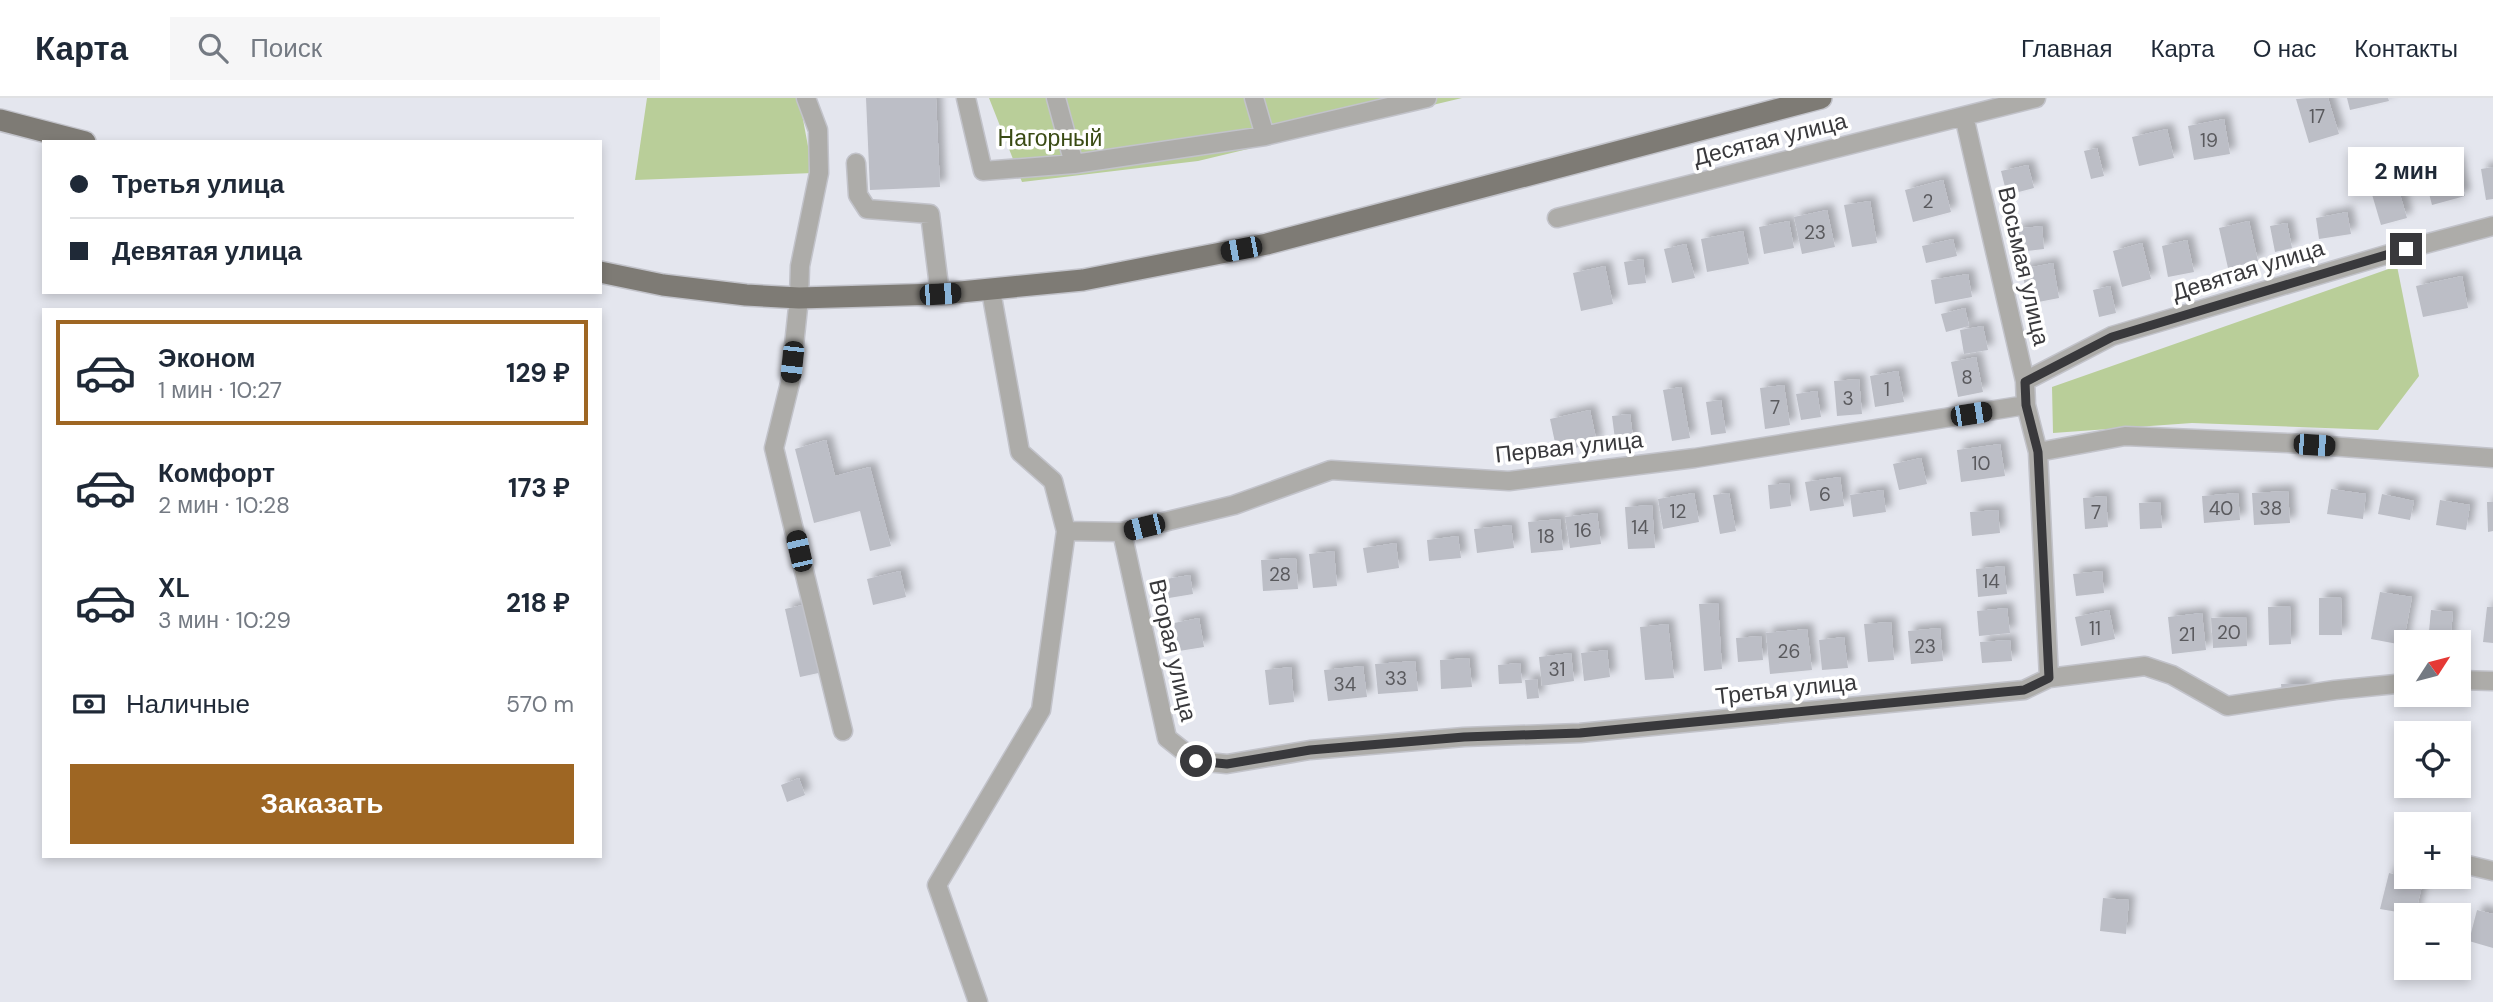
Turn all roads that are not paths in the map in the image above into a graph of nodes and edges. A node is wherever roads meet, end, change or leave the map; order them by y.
1 (806, 98) edge
2 (966, 98) edge
3 (1056, 98) edge
4 (1254, 98) edge
5 (1821, 98) edge
6 (2036, 98) edge
7 (1422, 99) edge
8 (1964, 116) junction
9 (0, 120) edge
10 (1265, 136) junction
11 (77, 140) edge
12 (856, 163) dead end
13 (1074, 164) junction
14 (1557, 218) dead end
15 (2493, 226) edge
16 (602, 272) edge
17 (991, 291) junction
18 (940, 294) junction
19 (799, 298) junction
20 (2025, 382) junction
21 (2026, 405) junction
22 (2038, 452) junction
23 (2493, 458) edge
24 (1066, 531) junction
25 (1122, 532) junction
26 (2049, 678) junction
27 (2471, 680) edge
28 (2493, 681) edge
29 (2394, 685) edge
30 (843, 731) dead end
31 (1167, 738) joint
32 (2471, 866) edge
33 (2493, 871) edge
34 (978, 1002) edge

1 - 19 street
2 - 13 street
3 - 13 street
4 - 10 street
5 - 17 main road
6 - 8 street, Десятая улица
7 - 10 street
8 - 14 street, Десятая улица
8 - 20 street, Восьмая улица
9 - 11 main road
10 - 13 street
12 - 18 street
15 - 20 street, Девятая улица
16 - 19 main road
17 - 18 main road
17 - 24 street
18 - 19 main road
19 - 30 street
20 - 21 street, Восьмая улица
21 - 22 street, Восьмая улица
21 - 25 street, Первая улица
22 - 23 street
22 - 26 street, Восьмая улица
24 - 25 street, Первая улица
24 - 34 street
25 - 31 street, Вторая улица
26 - 29 street, Третья улица
26 - 31 street, Третья улица
27 - 28 street
32 - 33 street

